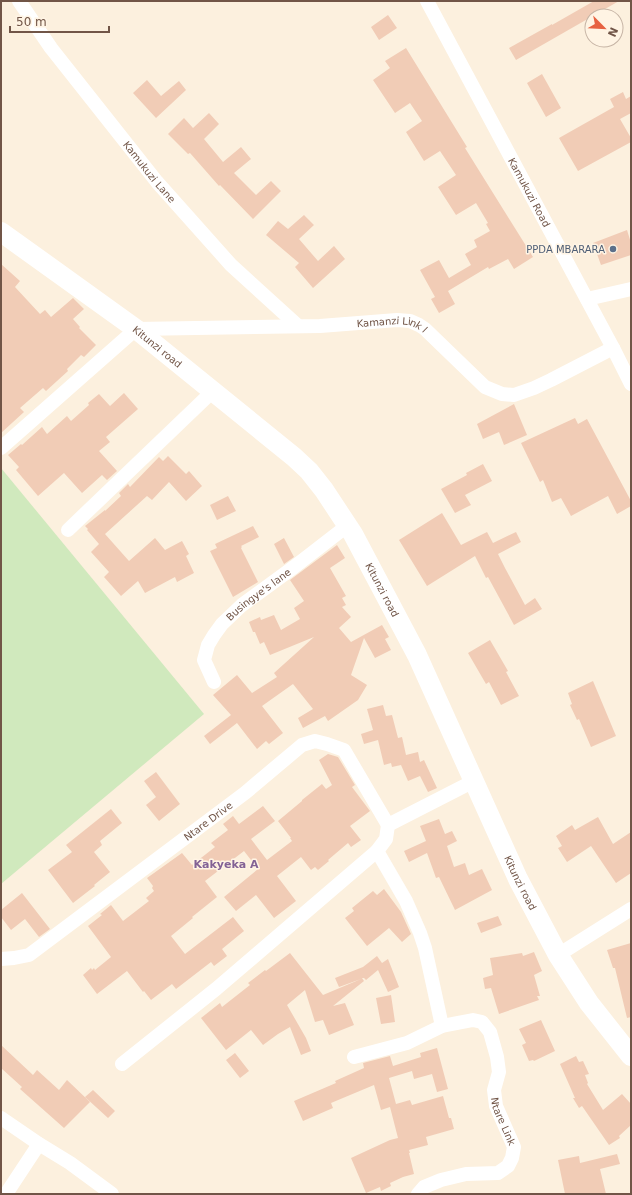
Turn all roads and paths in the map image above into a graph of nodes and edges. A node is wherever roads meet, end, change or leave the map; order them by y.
1 (19, 1) edge
2 (427, 1) edge
3 (1, 232) edge
4 (631, 289) edge
5 (587, 299) junction
6 (298, 326) junction
7 (136, 330) junction
8 (613, 348) junction
9 (631, 384) edge
10 (213, 391) junction
11 (1, 448) edge
12 (347, 526) junction
13 (68, 530) dead end
14 (214, 682) dead end
15 (474, 781) junction
16 (388, 825) junction
17 (377, 851) junction
18 (631, 909) edge
19 (558, 955) junction
20 (1, 959) edge
21 (442, 1026) junction
22 (631, 1056) edge
23 (354, 1057) dead end
24 (122, 1064) dead end
25 (1, 1118) edge
26 (40, 1144) junction
27 (6, 1194) edge
28 (112, 1194) edge
29 (418, 1194) edge

1 - 6 street, Kamukuzi Lane
2 - 5 street, Kamukuzi Road
3 - 7 street, Kitunzi road
4 - 5 street
5 - 8 street, Kamukuzi Road
6 - 7 street, Kamanzi Link I
6 - 8 street, Kamanzi Link I
7 - 10 street, Kitunzi road
7 - 11 street
8 - 9 street, Kamukuzi Road
10 - 12 street, Kitunzi road
10 - 13 street
12 - 14 street, Busingye's lane
12 - 15 street, Kitunzi road
15 - 16 street
15 - 19 street, Kitunzi road
16 - 17 street
16 - 20 street, Ntare Drive
17 - 21 street
17 - 24 street
18 - 19 street
19 - 22 street, Kitunzi road
21 - 23 street, Ntare Link
21 - 29 street, Ntare Link
25 - 26 street
26 - 27 street
26 - 28 street

